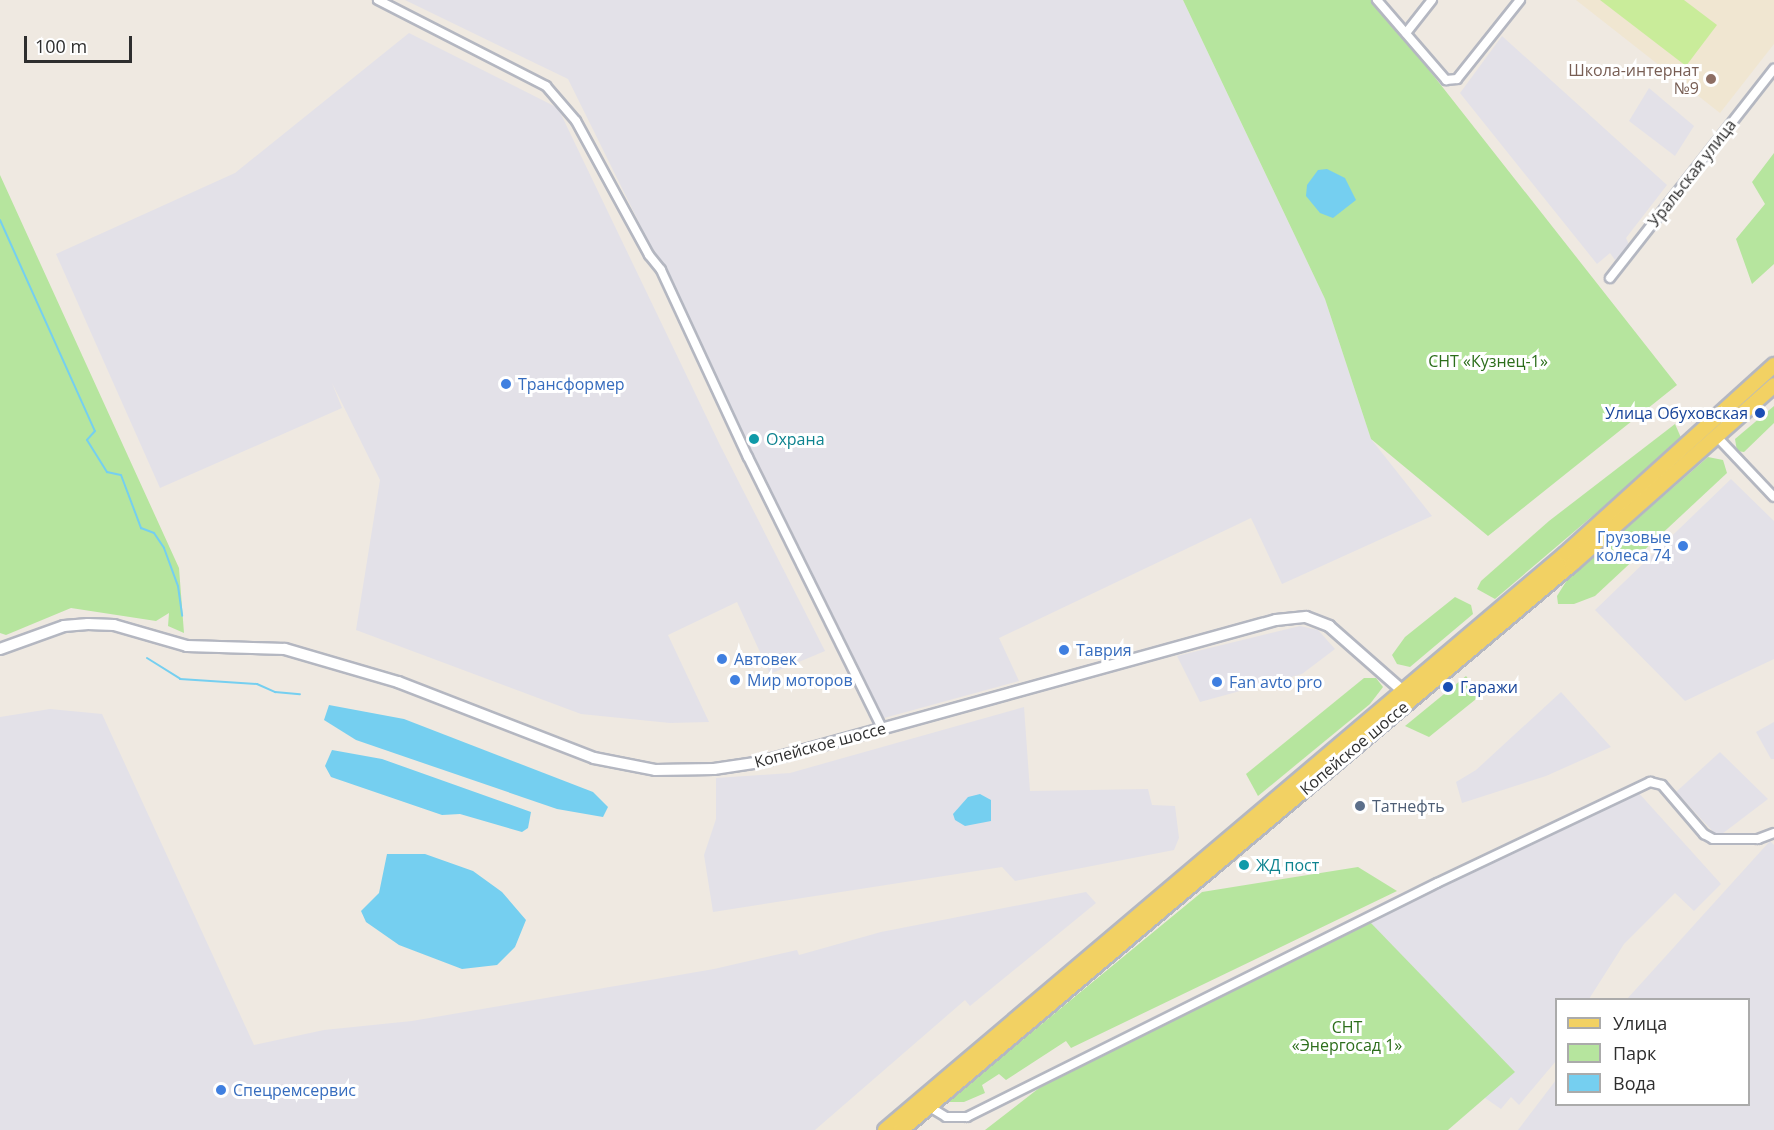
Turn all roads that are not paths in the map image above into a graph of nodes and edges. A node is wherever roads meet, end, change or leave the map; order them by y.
1 (378, 0) edge
2 (1377, 0) edge
3 (1432, 0) edge
4 (1520, 0) edge
5 (1406, 33) junction
6 (1774, 69) edge
7 (1610, 278) dead end
8 (1774, 365) edge
9 (1774, 385) edge
10 (1709, 425) junction
11 (1718, 438) junction
12 (1774, 497) edge
13 (0, 649) edge
14 (1407, 696) junction
15 (882, 728) junction
16 (1774, 833) edge
17 (928, 1106) junction
18 (885, 1130) edge
19 (901, 1130) edge

1 - 15 street
2 - 5 street
3 - 5 street
4 - 5 street
6 - 7 street, Уральская улица
8 - 10 main road, Копейское шоссе
9 - 11 main road, Копейское шоссе
10 - 11 main road
10 - 14 main road, Копейское шоссе
11 - 12 street
11 - 14 main road, Копейское шоссе
13 - 15 street, Копейское шоссе
14 - 15 street, Копейское шоссе
14 - 17 main road, Копейское шоссе
14 - 18 main road, Копейское шоссе
16 - 17 street
17 - 19 main road, Копейское шоссе

